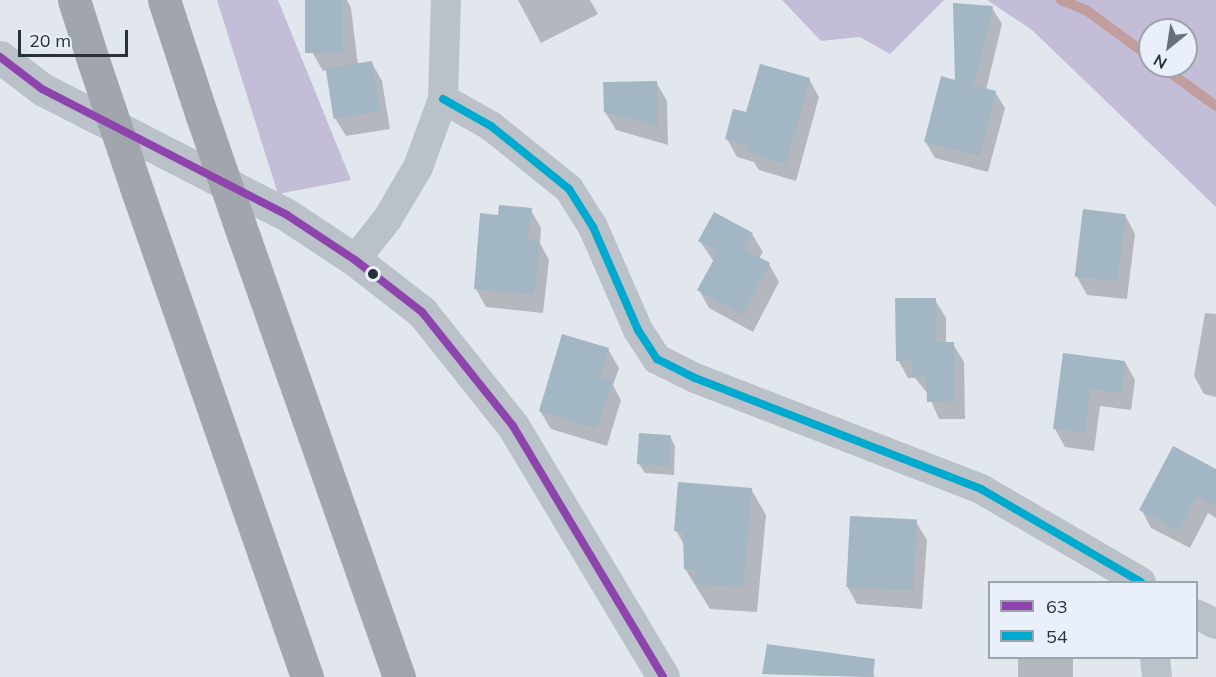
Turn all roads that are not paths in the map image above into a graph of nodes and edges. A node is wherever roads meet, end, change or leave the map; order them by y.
1 (74, 0) edge
2 (164, 0) edge
3 (446, 0) edge
4 (0, 57) edge
5 (443, 99) junction
6 (355, 260) junction
7 (1139, 581) edge
8 (1198, 615) edge
9 (1216, 624) edge
10 (1155, 659) edge
11 (307, 677) edge
12 (399, 677) edge
13 (663, 677) edge
14 (1157, 677) edge

1 - 11 highway, bridge
2 - 12 highway, bridge
3 - 5 street
4 - 6 street
5 - 6 street
5 - 7 street
6 - 13 street
8 - 9 street
10 - 14 street

